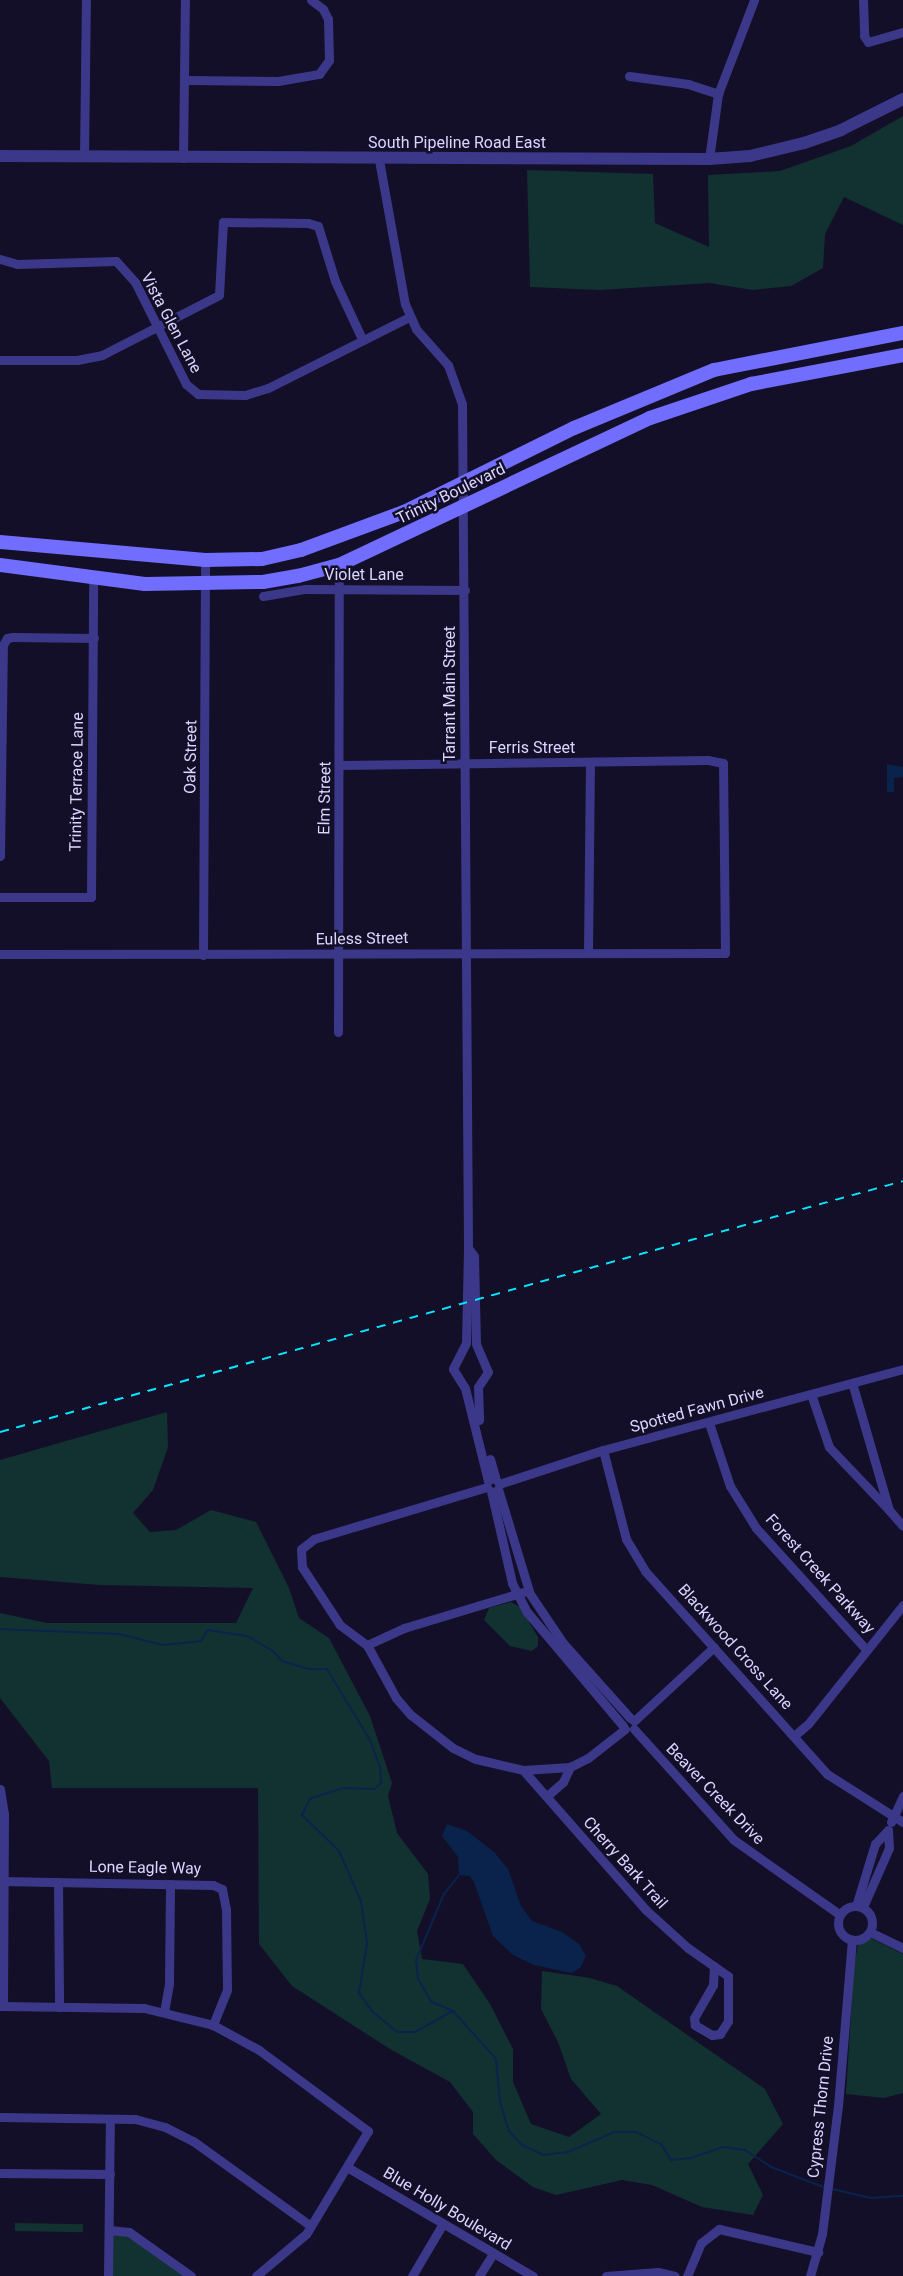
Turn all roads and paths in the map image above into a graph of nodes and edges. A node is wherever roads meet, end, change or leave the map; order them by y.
1 (86, 0) edge
2 (185, 0) edge
3 (311, 0) edge
4 (754, 0) edge
5 (863, 0) edge
6 (903, 32) edge
7 (629, 76) dead end
8 (184, 80) junction
9 (717, 94) junction
10 (903, 99) edge
11 (0, 156) edge
12 (84, 157) junction
13 (183, 158) junction
14 (709, 159) junction
15 (379, 160) junction
16 (0, 259) edge
17 (410, 317) junction
18 (157, 327) junction
19 (903, 333) edge
20 (362, 339) junction
21 (903, 355) edge
22 (0, 360) edge
23 (464, 481) junction
24 (464, 506) junction
25 (0, 542) edge
26 (205, 560) junction
27 (0, 565) edge
28 (339, 565) junction
29 (93, 576) junction
30 (207, 583) junction
31 (465, 590) junction
32 (341, 591) junction
33 (263, 597) dead end
34 (94, 638) junction
35 (465, 763) junction
36 (590, 763) junction
37 (341, 765) junction
38 (0, 856) edge
39 (0, 897) edge
40 (588, 952) junction
41 (466, 953) junction
42 (725, 953) joint
43 (0, 954) edge
44 (203, 955) junction
45 (338, 955) junction
46 (338, 1032) dead end
47 (470, 1301) junction
48 (903, 1369) edge
49 (852, 1383) junction
50 (478, 1387) junction
51 (465, 1388) junction
52 (811, 1394) junction
53 (709, 1423) junction
54 (603, 1450) junction
55 (493, 1485) junction
56 (890, 1510) junction
57 (903, 1526) edge
58 (528, 1590) junction
59 (518, 1594) junction
60 (903, 1605) edge
61 (367, 1645) junction
62 (714, 1647) junction
63 (866, 1648) junction
64 (629, 1725) junction
65 (794, 1736) junction
66 (570, 1767) junction
67 (523, 1770) junction
68 (0, 1789) edge
69 (546, 1796) junction
70 (903, 1796) edge
71 (893, 1816) junction
72 (903, 1822) edge
73 (888, 1830) junction
74 (1, 1881) edge
75 (58, 1882) junction
76 (170, 1884) junction
77 (859, 1907) junction
78 (839, 1914) junction
79 (870, 1932) junction
80 (852, 1940) junction
81 (903, 1948) edge
82 (714, 1966) junction
83 (2, 2006) edge
84 (58, 2007) junction
85 (164, 2012) junction
86 (213, 2025) junction
87 (0, 2117) edge
88 (110, 2119) junction
89 (347, 2167) junction
90 (0, 2173) edge
91 (110, 2174) junction
92 (442, 2225) junction
93 (311, 2226) junction
94 (109, 2230) junction
95 (818, 2252) junction
96 (492, 2255) junction
97 (108, 2276) edge
98 (191, 2276) edge
99 (256, 2276) edge
100 (412, 2276) edge
101 (479, 2276) edge
102 (533, 2276) edge
103 (606, 2276) edge
104 (675, 2276) edge
105 (687, 2276) edge
106 (810, 2276) edge

1 - 12 street
2 - 8 street
3 - 8 street
4 - 9 street
5 - 6 street
7 - 9 street
8 - 13 street
9 - 14 street
10 - 14 street, South Pipeline Road East
11 - 12 street, South Pipeline Road East
12 - 13 street, South Pipeline Road East
13 - 15 street, South Pipeline Road East
14 - 15 street, South Pipeline Road East
15 - 17 street, Tarrant Main Street
16 - 18 street, Vista Glen Lane
17 - 20 street, Vista Glen Lane
17 - 23 street, Tarrant Main Street
18 - 20 street, Vista Glen Lane
18 - 20 street
18 - 22 street
19 - 23 main road, Trinity Boulevard
21 - 24 main road, Trinity Boulevard
23 - 24 street, Tarrant Main Street
23 - 26 main road, Trinity Boulevard
24 - 28 main road, Trinity Boulevard
24 - 31 street, Tarrant Main Street
25 - 26 main road, Trinity Boulevard
26 - 30 street, Oak Street
27 - 29 main road, Trinity Boulevard
28 - 30 main road, Trinity Boulevard
28 - 32 street, Elm Street
29 - 30 main road, Trinity Boulevard
29 - 34 street, Trinity Terrace Lane
30 - 44 street, Oak Street
31 - 32 street, Violet Lane
31 - 35 street, Tarrant Main Street
32 - 33 street, Violet Lane
32 - 37 street, Elm Street
34 - 38 street
34 - 39 street, Trinity Terrace Lane
35 - 36 street, Ferris Street
35 - 37 street, Ferris Street
35 - 41 street, Tarrant Main Street
36 - 40 street
36 - 42 street, Ferris Street
37 - 45 street, Elm Street
40 - 41 street, Euless Street
40 - 42 street, Euless Street
41 - 45 street, Euless Street
41 - 47 street, Tarrant Main Street
43 - 44 street, Euless Street
44 - 45 street, Euless Street
45 - 46 street, Elm Street
47 - 50 street, Beaver Creek Drive
47 - 51 street, Beaver Creek Drive
48 - 49 street, Spotted Fawn Drive
49 - 52 street, Spotted Fawn Drive
49 - 56 street
50 - 51 street
50 - 55 street, Beaver Creek Drive
51 - 55 street, Beaver Creek Drive
52 - 53 street, Spotted Fawn Drive
52 - 56 street
53 - 54 street, Spotted Fawn Drive
53 - 63 street, Forest Creek Parkway
54 - 55 street, Spotted Fawn Drive
54 - 62 street, Blackwood Cross Lane
55 - 58 street, Beaver Creek Drive
55 - 59 street, Beaver Creek Drive
55 - 61 street, Spotted Fawn Drive
56 - 57 street
58 - 59 street
58 - 64 street, Beaver Creek Drive
59 - 61 street
59 - 64 street, Beaver Creek Drive
60 - 63 street
61 - 67 street
62 - 64 street
62 - 65 street, Blackwood Cross Lane
63 - 65 street
64 - 66 street
64 - 78 street, Beaver Creek Drive
65 - 71 street, Blackwood Cross Lane
66 - 67 street
66 - 69 street
67 - 69 street, Cherry Bark Trail
68 - 74 street
69 - 82 street, Cherry Bark Trail
70 - 71 street
71 - 72 street, Blackwood Cross Lane
71 - 73 street
73 - 77 street
73 - 77 street
74 - 75 street, Lone Eagle Way
74 - 83 street
75 - 76 street, Lone Eagle Way
75 - 84 street
76 - 85 street
76 - 86 street, Lone Eagle Way
77 - 78 street
77 - 79 street
78 - 80 street
79 - 80 street
79 - 81 street
80 - 95 street, Cypress Thorn Drive
82 - 82 street, Cherry Bark Trail
83 - 84 street
84 - 85 street
85 - 86 street
86 - 89 street
87 - 88 street
88 - 91 street
88 - 93 street
89 - 92 street, Blue Holly Boulevard
89 - 93 street
90 - 91 street
91 - 94 street
92 - 96 street, Blue Holly Boulevard
92 - 100 street
93 - 99 street
94 - 97 street
94 - 98 street
95 - 105 street
95 - 106 street, Cypress Thorn Drive
96 - 101 street
96 - 102 street, Blue Holly Boulevard
103 - 104 street

